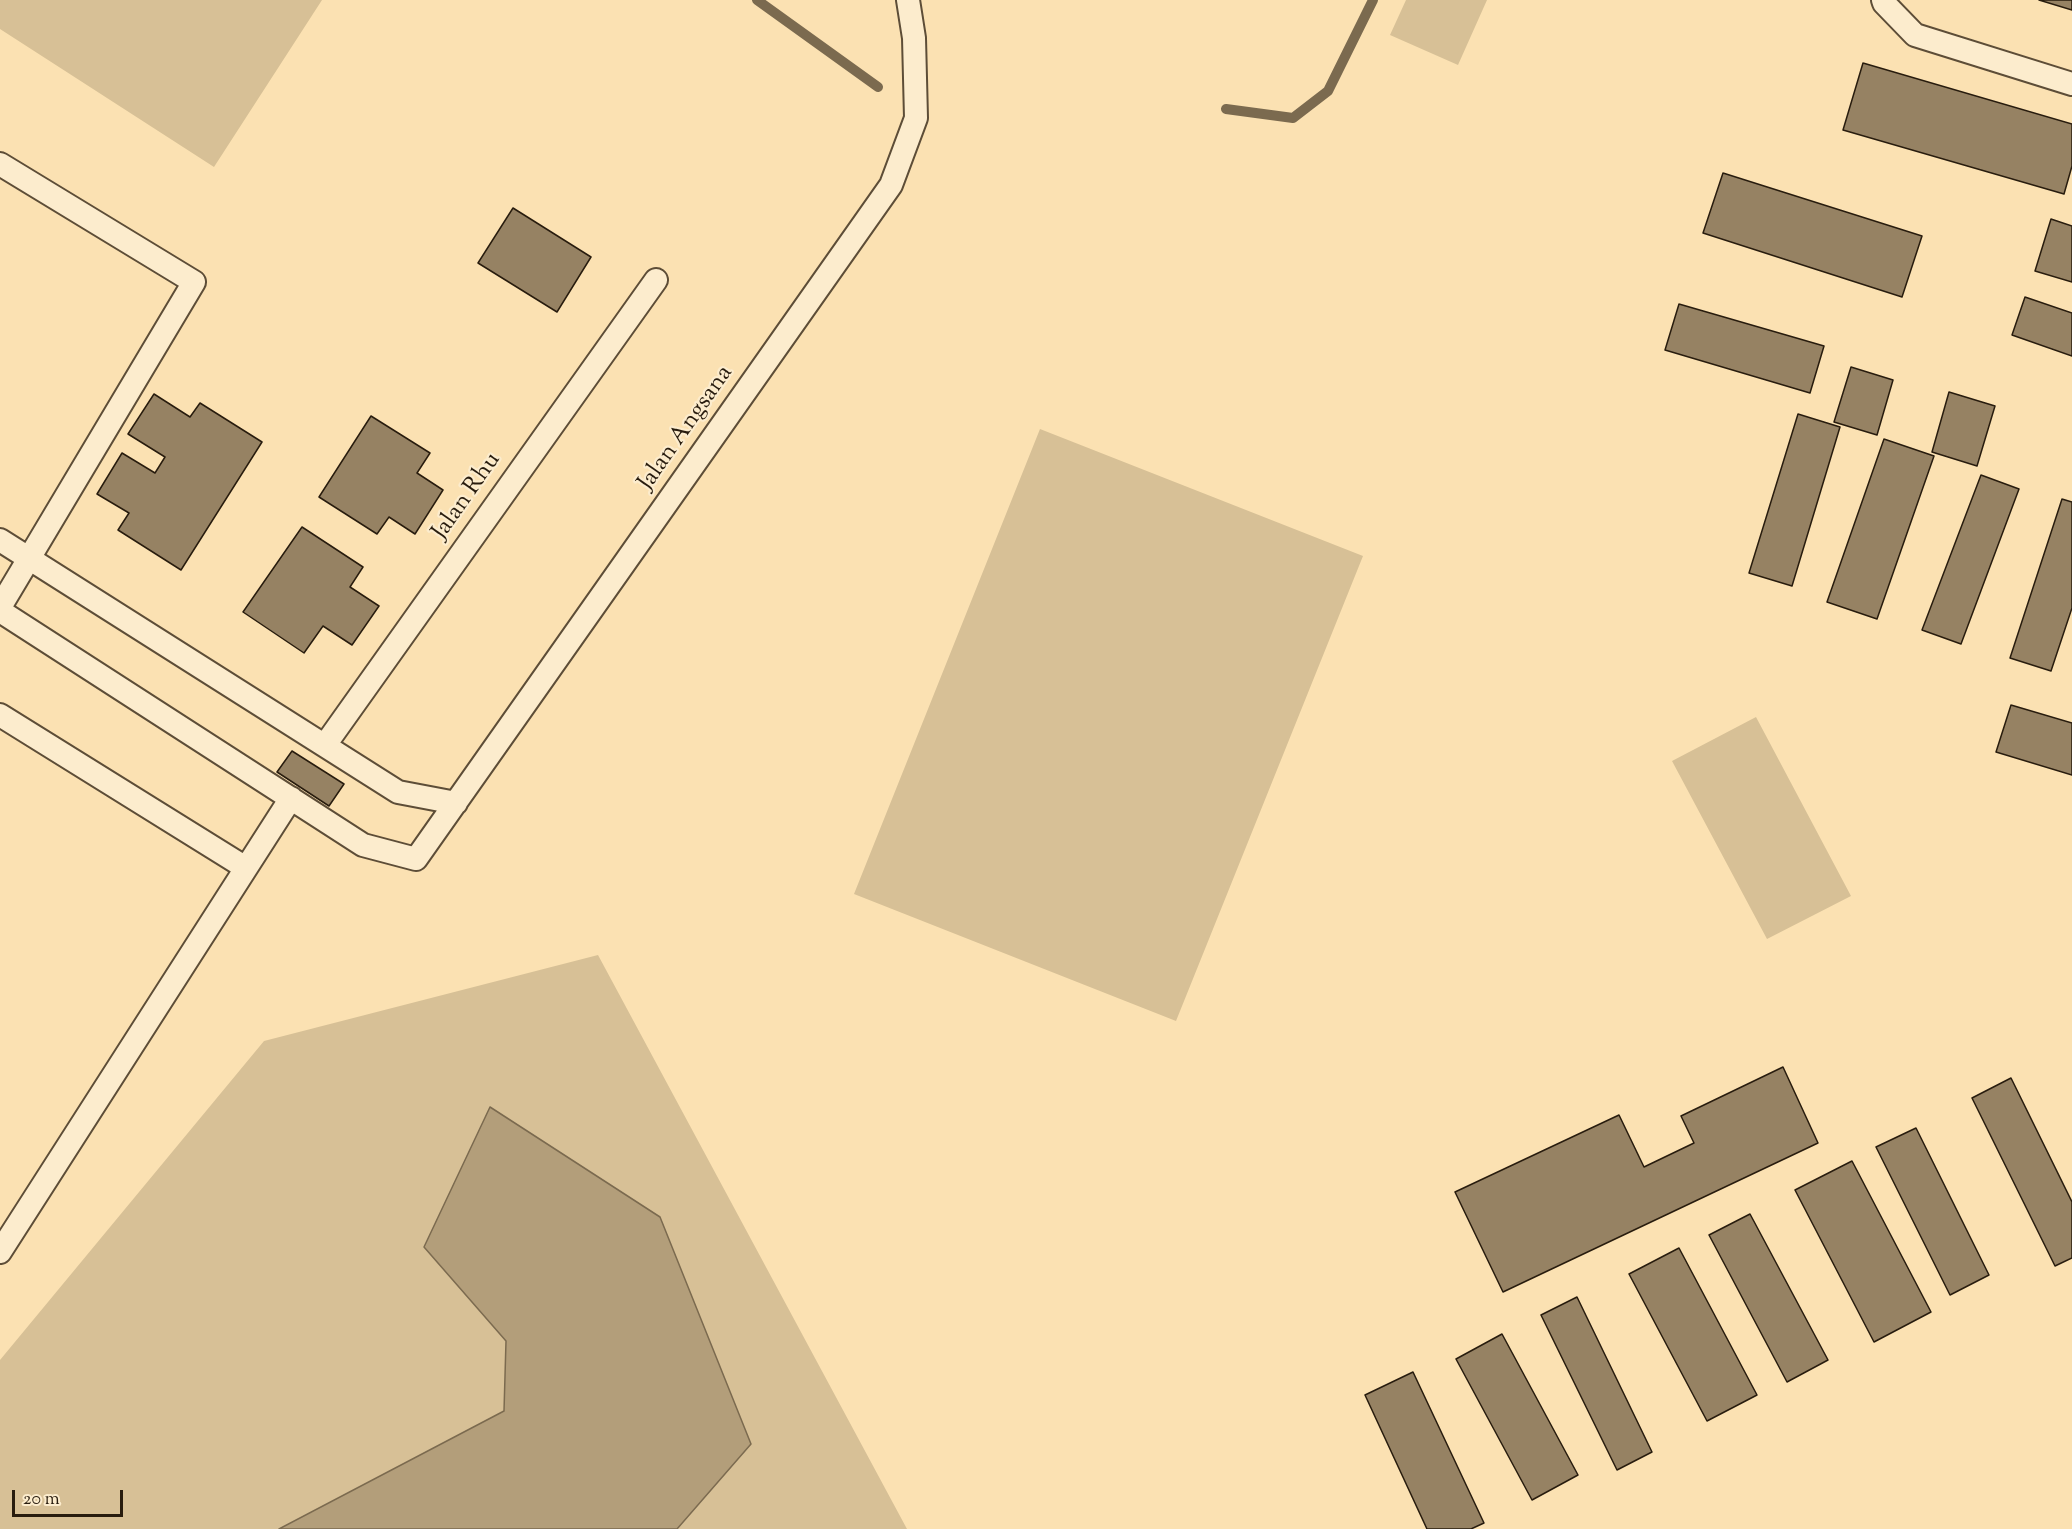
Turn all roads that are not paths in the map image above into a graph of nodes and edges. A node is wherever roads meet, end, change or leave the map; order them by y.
1 (908, 0) edge
2 (1884, 0) edge
3 (2072, 84) edge
4 (0, 164) edge
5 (656, 280) dead end
6 (0, 540) edge
7 (29, 558) junction
8 (0, 609) edge
9 (0, 714) edge
10 (325, 745) junction
11 (291, 798) junction
12 (456, 803) junction
13 (246, 868) junction
14 (0, 1252) edge

1 - 12 lane, Jalan Angsana
2 - 3 lane
4 - 7 lane
5 - 10 lane, Jalan Rhu
6 - 7 lane
7 - 8 lane
7 - 10 lane
8 - 11 lane
9 - 13 lane
10 - 12 lane
11 - 12 lane, Jalan Angsana
11 - 13 lane
13 - 14 lane

